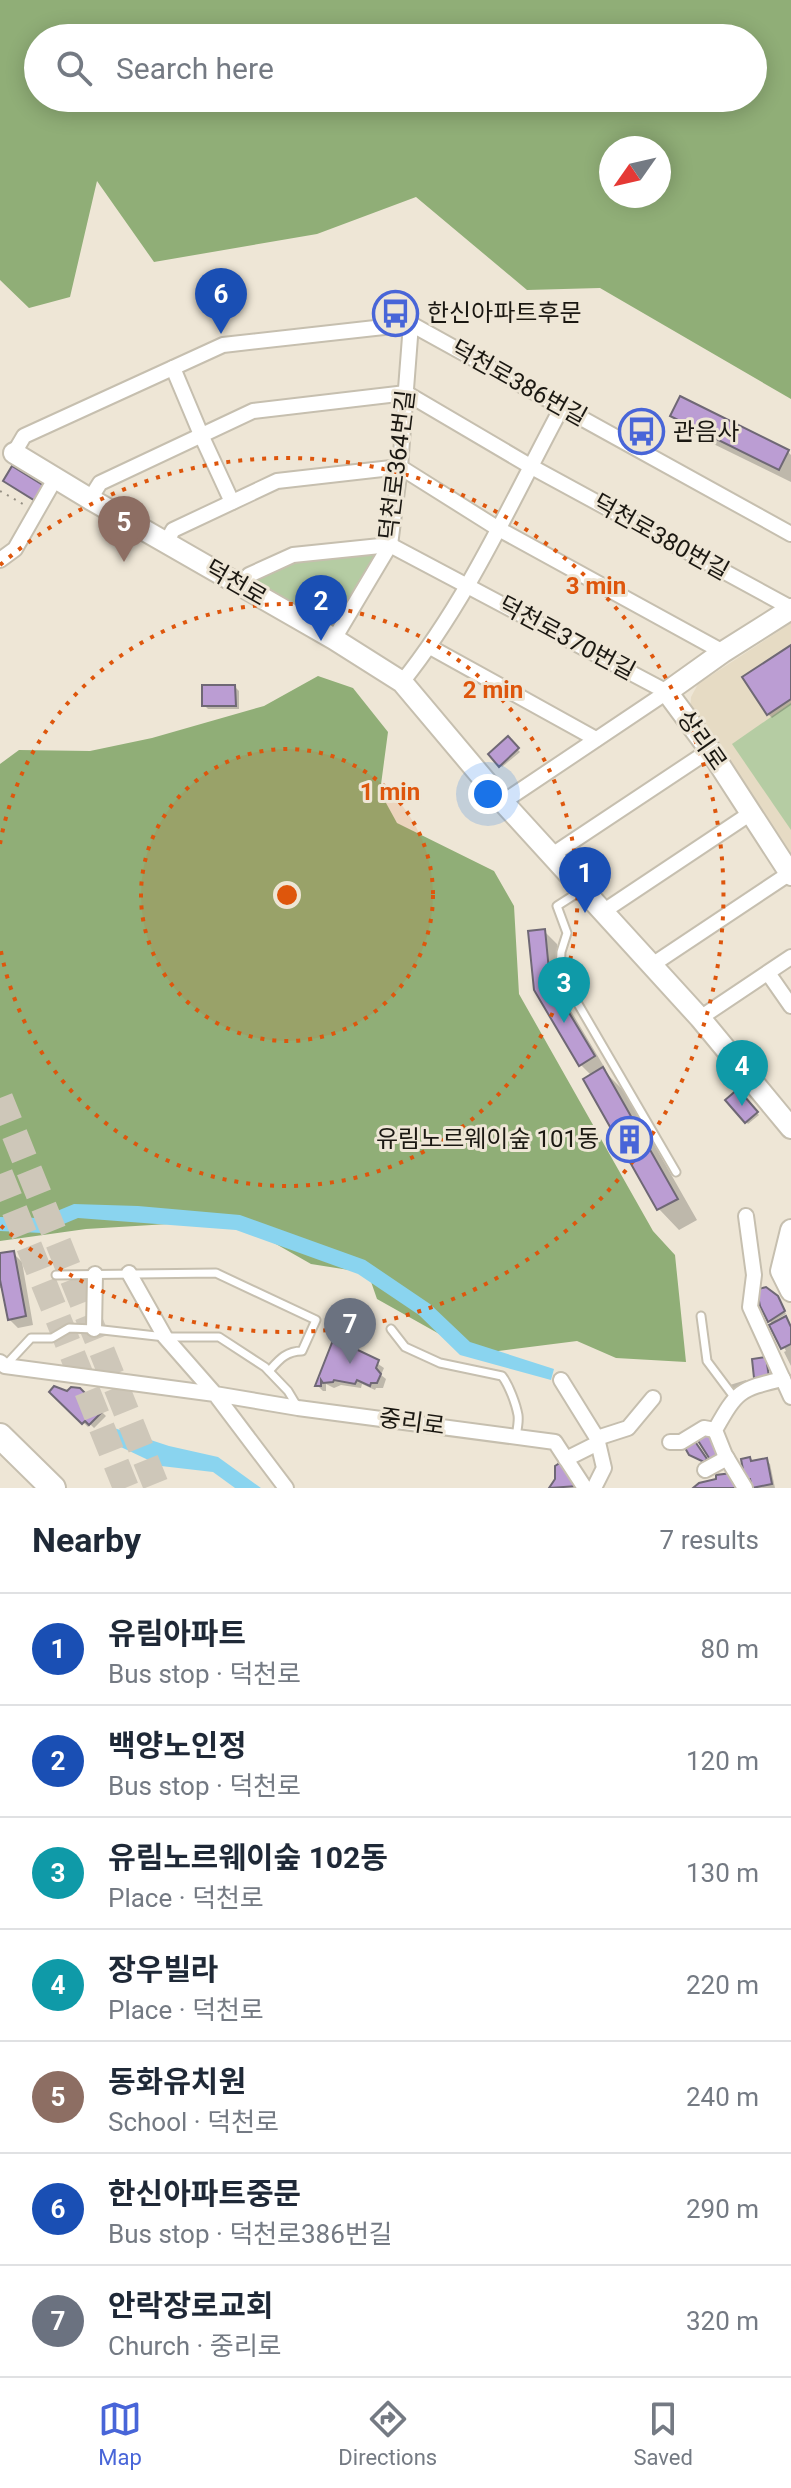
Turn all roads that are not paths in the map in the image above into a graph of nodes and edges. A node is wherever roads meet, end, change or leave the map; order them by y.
1 (411, 324) junction
2 (173, 368) junction
3 (406, 393) junction
4 (562, 407) junction
5 (202, 437) junction
6 (14, 453) joint
7 (530, 466) junction
8 (400, 467) junction
9 (55, 479) junction
10 (90, 499) junction
11 (232, 502) junction
12 (497, 528) junction
13 (791, 534) edge
14 (166, 543) junction
15 (390, 545) junction
16 (0, 560) edge
17 (467, 585) junction
18 (241, 586) junction
19 (791, 609) edge
20 (334, 639) junction
21 (430, 647) junction
22 (723, 652) junction
23 (402, 682) junction
24 (667, 692) junction
25 (596, 739) junction
26 (710, 750) junction
27 (503, 802) junction
28 (751, 813) junction
29 (552, 855) junction
30 (790, 874) edge
31 (583, 889) junction
32 (604, 911) junction
33 (791, 957) edge
34 (652, 965) junction
35 (768, 973) junction
36 (791, 1006) edge
37 (700, 1018) junction
38 (791, 1128) edge
39 (676, 1172) dead end
40 (746, 1216) dead end
41 (791, 1230) edge
42 (129, 1273) junction
43 (95, 1274) junction
44 (56, 1275) dead end
45 (791, 1291) edge
46 (701, 1316) dead end
47 (94, 1329) junction
48 (391, 1329) dead end
49 (165, 1337) junction
50 (2, 1365) edge
51 (269, 1371) junction
52 (783, 1379) junction
53 (561, 1380) dead end
54 (215, 1394) junction
55 (734, 1397) junction
56 (791, 1397) edge
57 (653, 1398) dead end
58 (298, 1408) junction
59 (715, 1430) junction
60 (0, 1436) edge
61 (516, 1436) junction
62 (597, 1440) junction
63 (670, 1442) dead end
64 (727, 1458) junction
65 (566, 1459) junction
66 (705, 1470) dead end
67 (53, 1488) edge
68 (286, 1488) edge
69 (585, 1488) edge
70 (594, 1488) edge
71 (745, 1488) edge

1 - 2 street
1 - 3 street, 덕천로364번길
1 - 4 street, 덕천로386번길
2 - 5 street
2 - 6 street
3 - 5 street
3 - 7 street, 덕천로380번길
3 - 8 street, 덕천로364번길
4 - 7 street
4 - 13 street, 덕천로386번길
5 - 10 street
5 - 11 street
6 - 9 main road, 덕천로
7 - 12 street
7 - 19 street, 덕천로380번길
8 - 11 street
8 - 12 street
8 - 15 street, 덕천로364번길
9 - 10 main road, 덕천로
9 - 16 street
10 - 14 main road, 덕천로
11 - 14 street
12 - 17 street
12 - 22 street
14 - 18 main road, 덕천로
15 - 17 street, 덕천로370번길
15 - 18 street
15 - 20 street, 덕천로364번길
17 - 21 street
17 - 24 street, 덕천로370번길
18 - 20 main road, 덕천로
19 - 22 main road, 상리로
20 - 23 main road, 덕천로
21 - 23 street
21 - 25 street
22 - 24 main road, 상리로
23 - 27 main road, 덕천로
24 - 25 street
24 - 26 main road, 상리로
25 - 27 street
26 - 28 main road, 상리로
26 - 29 street
27 - 29 main road, 덕천로
28 - 30 main road, 상리로
28 - 32 street
29 - 31 main road, 덕천로
30 - 34 street
31 - 32 main road, 덕천로
31 - 39 lane
32 - 34 main road, 덕천로
33 - 35 street
34 - 37 main road, 덕천로
35 - 36 street
35 - 37 street
37 - 38 main road, 덕천로
40 - 52 street
41 - 45 main road
42 - 43 lane
42 - 49 street
42 - 51 lane
43 - 44 lane
43 - 47 street
46 - 55 lane
47 - 49 lane
47 - 50 lane
48 - 61 lane
49 - 51 lane
49 - 54 street
50 - 54 street, 중리로
51 - 58 lane
52 - 55 street
52 - 56 street
53 - 62 street
54 - 58 street, 중리로
54 - 68 street
55 - 59 street
57 - 62 street
58 - 61 street, 중리로
59 - 63 street
59 - 64 street
60 - 67 main road
61 - 65 street, 중리로
62 - 65 street
62 - 70 street
64 - 66 street
64 - 71 street
65 - 69 street, 중리로

